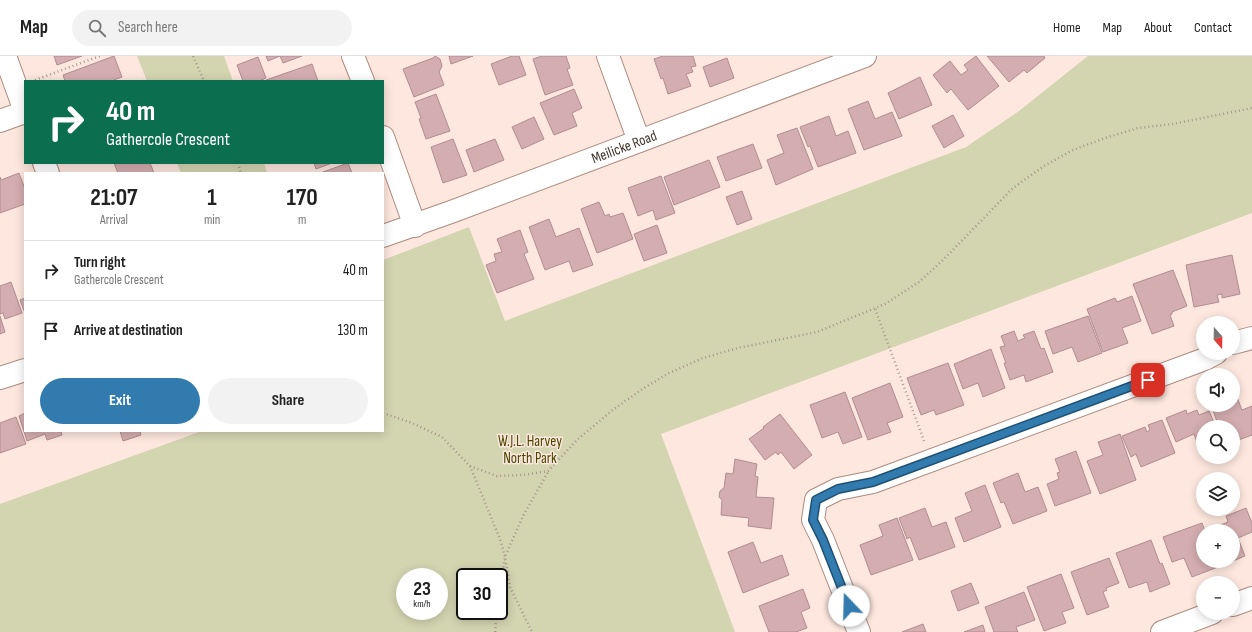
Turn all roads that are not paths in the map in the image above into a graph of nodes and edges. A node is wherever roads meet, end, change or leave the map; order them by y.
1 (5, 56) edge
2 (353, 56) edge
3 (608, 56) edge
4 (865, 56) edge
5 (362, 80) edge
6 (24, 109) edge
7 (24, 112) edge
8 (0, 121) edge
9 (384, 140) edge
10 (639, 141) junction
11 (414, 226) junction
12 (384, 236) edge
13 (1252, 338) edge
14 (1240, 341) edge
15 (1203, 360) edge
16 (24, 370) edge
17 (0, 378) edge
18 (1252, 598) edge
19 (1240, 602) edge
20 (1196, 619) edge
21 (859, 632) edge
22 (1162, 632) edge

1 - 6 street
2 - 5 street
3 - 10 street
4 - 10 street, Meilicke Road
7 - 8 street
9 - 11 street
10 - 11 street, Meilicke Road
11 - 12 street, Meilicke Road
13 - 14 street
15 - 21 street
16 - 17 street
18 - 19 street
20 - 22 street

